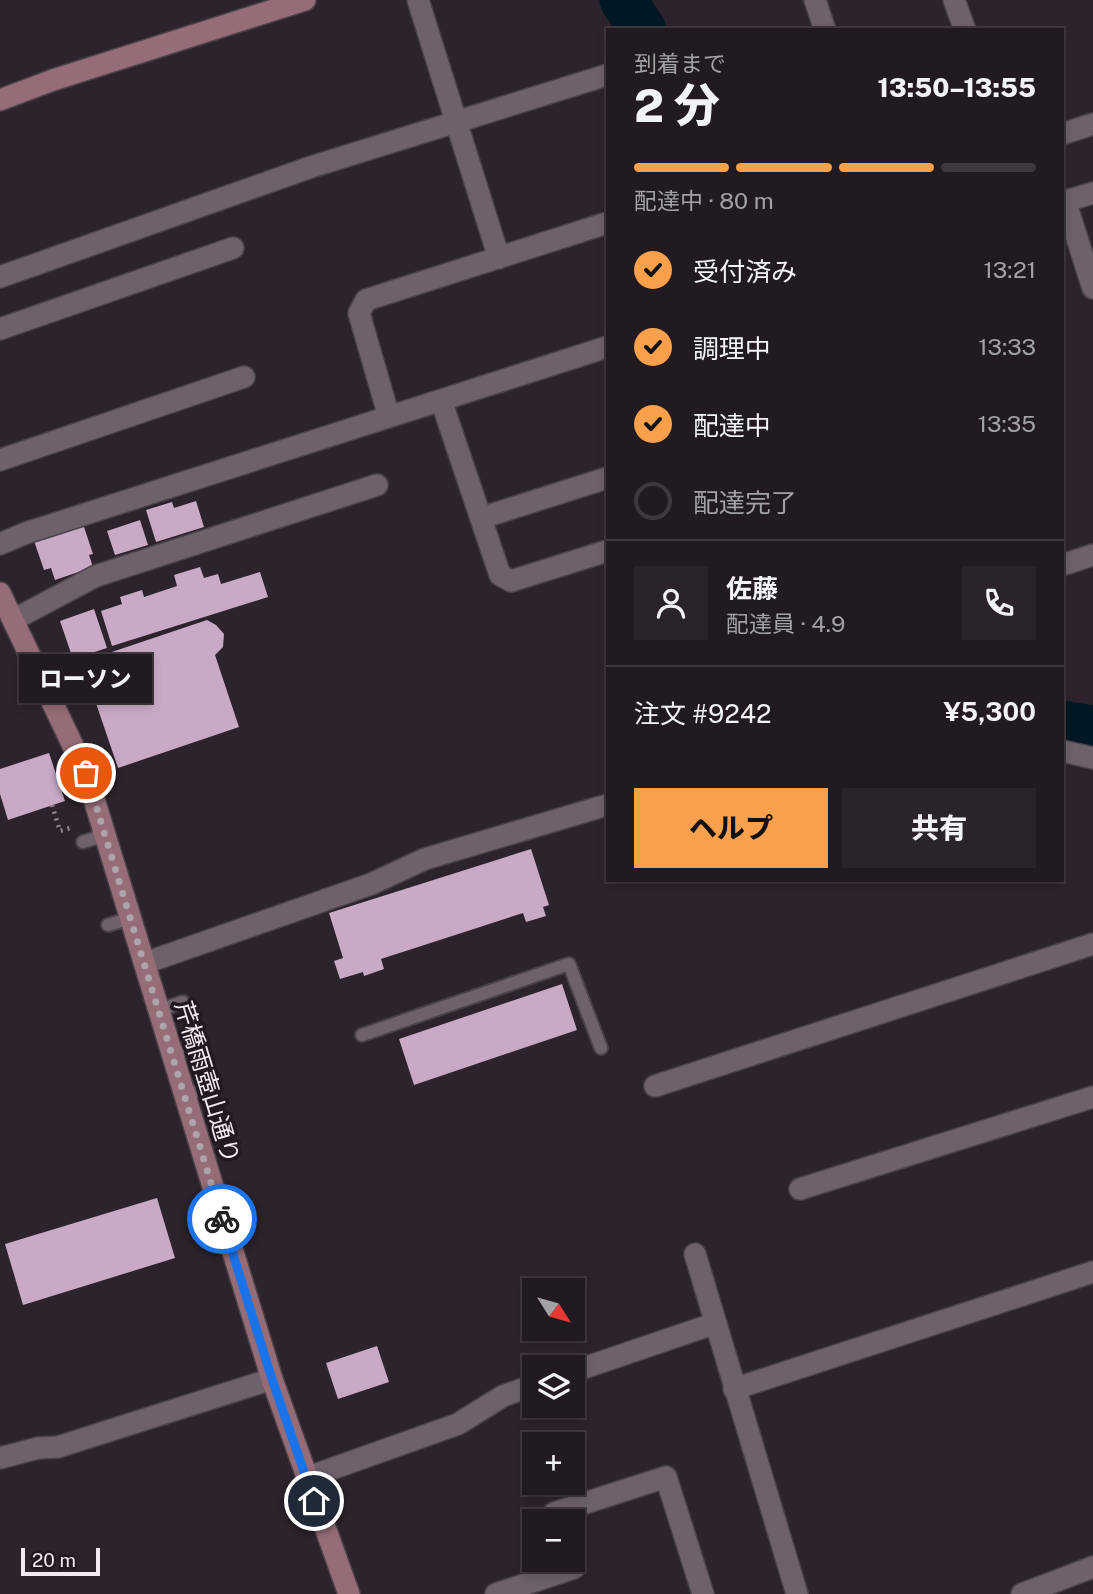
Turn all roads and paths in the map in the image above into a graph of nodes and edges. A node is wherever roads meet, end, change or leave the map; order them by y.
1 (305, 0) edge
2 (418, 0) edge
3 (815, 0) edge
4 (954, 0) edge
5 (824, 28) edge
6 (964, 28) edge
7 (606, 75) edge
8 (0, 100) edge
9 (457, 120) junction
10 (1093, 124) edge
11 (1064, 133) edge
12 (1093, 192) edge
13 (1064, 202) edge
14 (1064, 205) edge
15 (606, 222) edge
16 (233, 248) dead end
17 (499, 258) junction
18 (0, 277) edge
19 (1093, 288) edge
20 (0, 329) edge
21 (606, 348) edge
22 (244, 377) dead end
23 (441, 400) junction
24 (389, 416) junction
25 (0, 460) edge
26 (606, 478) edge
27 (377, 485) dead end
28 (481, 518) junction
29 (0, 544) edge
30 (606, 551) edge
31 (1093, 555) edge
32 (1064, 564) edge
33 (0, 593) edge
34 (13, 620) junction
35 (1064, 751) edge
36 (1093, 758) edge
37 (52, 805) dead end
38 (606, 805) edge
39 (71, 827) dead end
40 (105, 835) junction
41 (83, 842) dead end
42 (131, 918) junction
43 (108, 925) dead end
44 (1093, 944) edge
45 (145, 963) junction
46 (183, 1002) dead end
47 (159, 1010) junction
48 (362, 1035) dead end
49 (196, 1047) dead end
50 (601, 1048) dead end
51 (172, 1055) junction
52 (655, 1086) dead end
53 (208, 1088) dead end
54 (184, 1096) junction
55 (1093, 1097) edge
56 (800, 1189) dead end
57 (695, 1254) dead end
58 (1093, 1272) edge
59 (716, 1323) junction
60 (585, 1368) edge
61 (272, 1379) junction
62 (522, 1389) edge
63 (734, 1389) junction
64 (0, 1458) edge
65 (306, 1478) junction
66 (567, 1509) edge
67 (1093, 1567) edge
68 (562, 1572) edge
69 (349, 1594) edge
70 (496, 1594) edge
71 (702, 1594) edge
72 (797, 1594) edge
73 (1022, 1594) edge

1 - 8 main road
2 - 9 street
3 - 5 street
4 - 6 street
7 - 9 street
9 - 17 street
9 - 18 street
10 - 11 street
12 - 13 street
14 - 19 street
15 - 17 street
16 - 20 street
17 - 24 street
21 - 23 street
22 - 25 street
23 - 24 street
23 - 28 street
24 - 29 street
26 - 28 street
27 - 34 street
28 - 30 street
31 - 32 street
33 - 34 main road, 芹橋雨壺山通り
34 - 40 main road, 芹橋雨壺山通り
35 - 36 street
37 - 39 path
38 - 45 street
40 - 41 lane
40 - 42 main road, 芹橋雨壺山通り
42 - 43 lane
42 - 45 main road, 芹橋雨壺山通り
44 - 52 street
45 - 47 main road, 芹橋雨壺山通り
46 - 47 lane
47 - 51 main road, 芹橋雨壺山通り
48 - 50 lane
49 - 51 lane
51 - 54 main road, 芹橋雨壺山通り
53 - 54 lane
54 - 61 main road, 芹橋雨壺山通り
55 - 56 street
57 - 59 street
58 - 63 street
59 - 60 street
59 - 63 street
61 - 64 street
61 - 65 main road, 芹橋雨壺山通り
62 - 65 street
63 - 72 street
65 - 69 main road, 芹橋雨壺山通り
66 - 71 street
67 - 73 street
68 - 70 street

